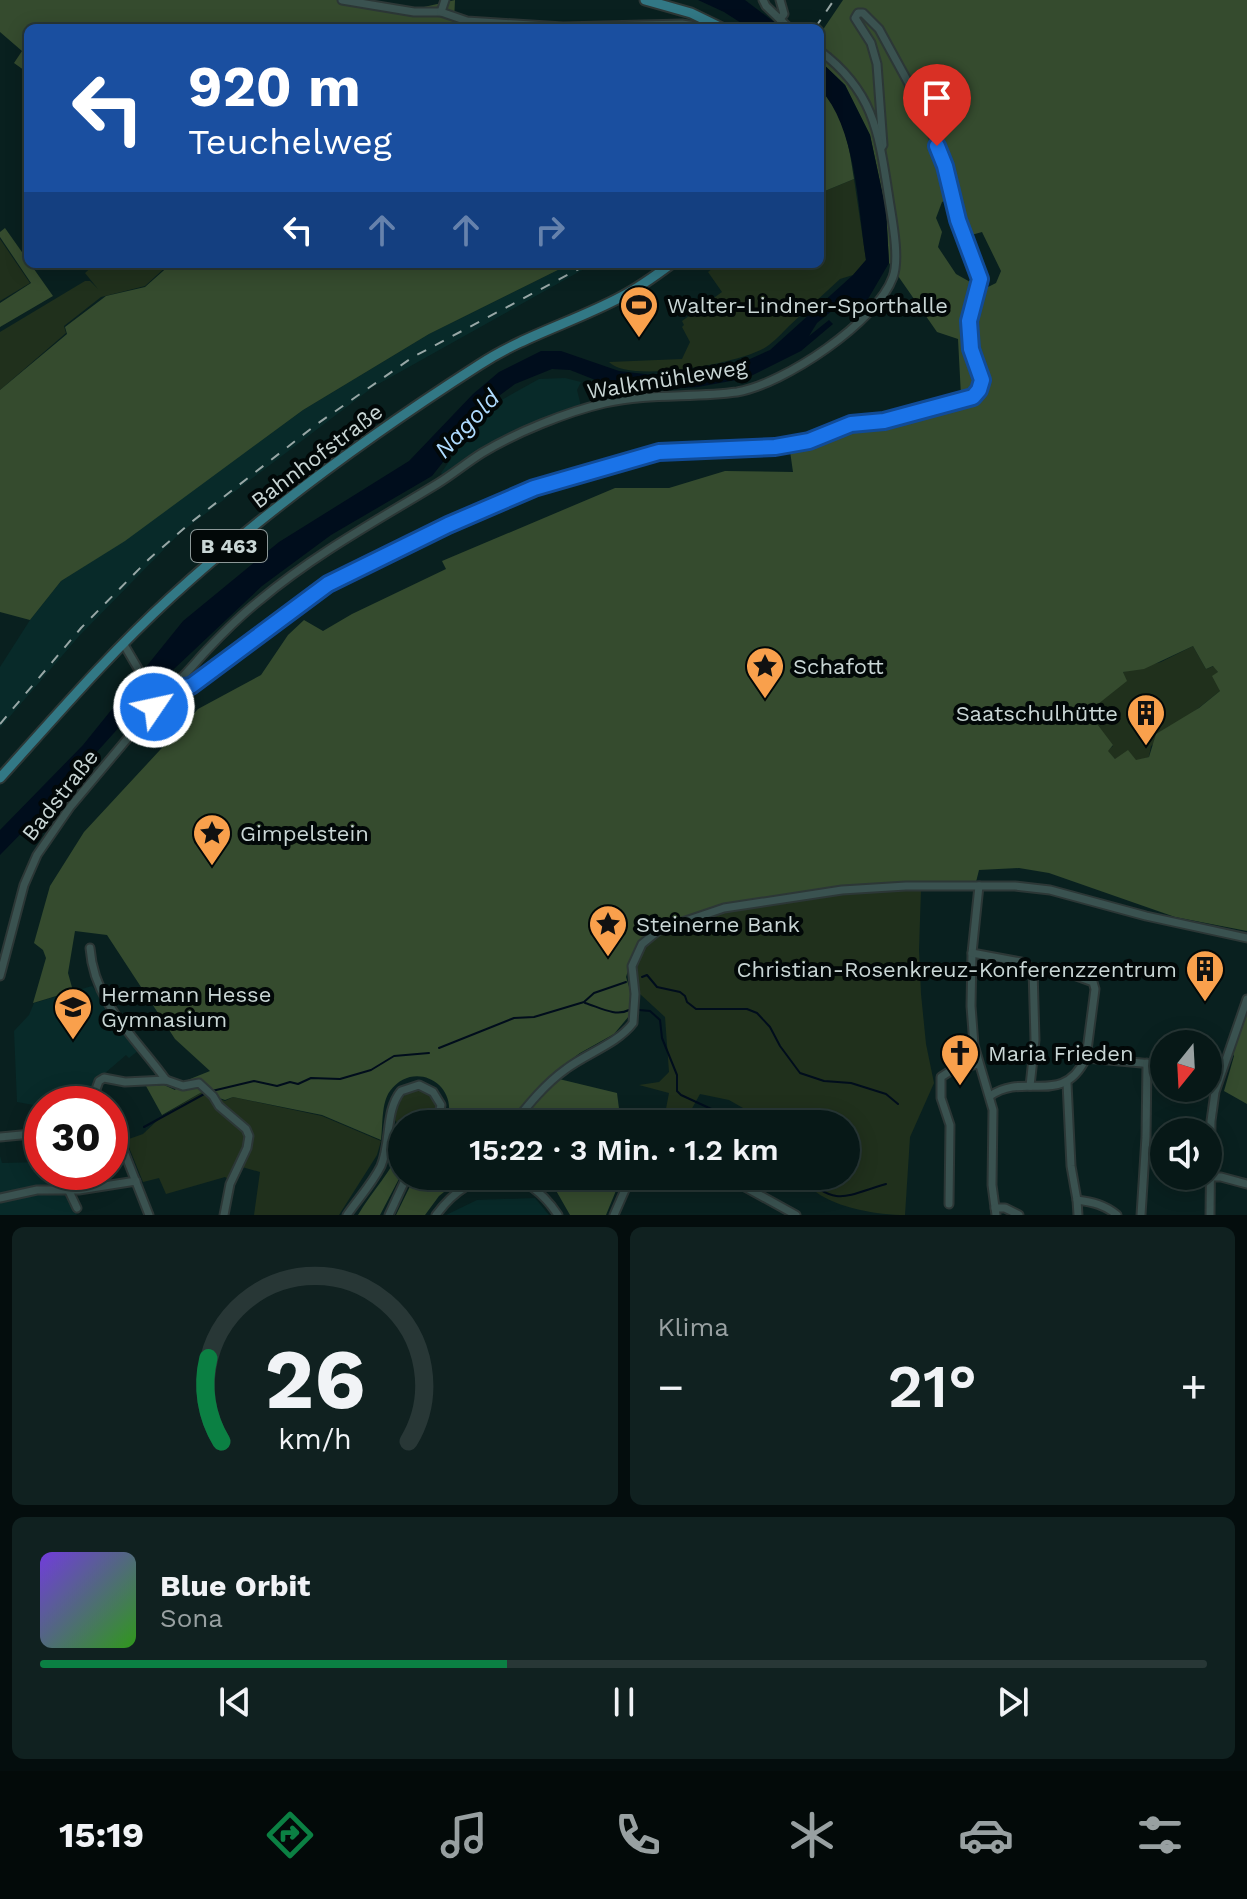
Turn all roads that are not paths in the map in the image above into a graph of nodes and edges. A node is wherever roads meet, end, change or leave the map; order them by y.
1 (342, 0) edge
2 (445, 0) edge
3 (645, 0) edge
4 (763, 0) edge
5 (780, 0) edge
6 (441, 12) junction
7 (780, 19) junction
8 (513, 24) edge
9 (711, 24) edge
10 (785, 24) edge
11 (824, 54) edge
12 (881, 148) junction
13 (665, 268) edge
14 (123, 643) junction
15 (172, 689) junction
16 (154, 696) junction
17 (0, 778) edge
18 (979, 886) junction
19 (1247, 938) edge
20 (90, 948) dead end
21 (972, 953) junction
22 (1033, 969) junction
23 (0, 976) edge
24 (1247, 999) edge
25 (1086, 1058) junction
26 (1147, 1063) junction
27 (1150, 1063) edge
28 (978, 1064) junction
29 (1222, 1070) edge
30 (166, 1080) junction
31 (1067, 1083) junction
32 (98, 1086) edge
33 (1030, 1086) junction
34 (990, 1096) junction
35 (393, 1110) edge
36 (441, 1110) edge
37 (524, 1110) edge
38 (24, 1135) edge
39 (0, 1137) edge
40 (388, 1143) edge
41 (128, 1159) edge
42 (1222, 1177) edge
43 (136, 1181) junction
44 (128, 1183) edge
45 (1247, 1184) edge
46 (53, 1190) edge
47 (68, 1190) edge
48 (401, 1190) edge
49 (458, 1190) edge
50 (535, 1190) edge
51 (625, 1190) edge
52 (750, 1190) edge
53 (1210, 1190) edge
54 (0, 1198) edge
55 (1077, 1200) junction
56 (949, 1204) dead end
57 (77, 1208) dead end
58 (996, 1211) edge
59 (149, 1215) edge
60 (224, 1215) edge
61 (347, 1215) edge
62 (389, 1215) edge
63 (436, 1215) edge
64 (558, 1215) edge
65 (614, 1215) edge
66 (796, 1215) edge
67 (1019, 1215) edge
68 (1078, 1215) edge
69 (1117, 1215) edge
70 (1141, 1215) edge
71 (1210, 1215) edge

1 - 6 street
2 - 6 street
3 - 9 main road
4 - 7 street
5 - 7 street
6 - 8 street
7 - 10 street
11 - 12 street, Walkmühleweg
12 - 15 street, Walkmühleweg
12 - 15 street
13 - 14 main road, Bahnhofstraße / B 463
14 - 16 street
14 - 17 main road, Bahnhofstraße / B 463
15 - 16 street, Walkmühleweg
16 - 23 street, Badstraße
18 - 19 street
18 - 21 street
18 - 37 street
20 - 30 street
21 - 22 street
21 - 28 street
22 - 25 street
22 - 33 street
24 - 29 street
25 - 26 street
25 - 31 street
26 - 27 street
26 - 70 street
28 - 34 street
28 - 56 street
30 - 32 street
30 - 60 street
31 - 33 street
31 - 55 street
33 - 34 street
34 - 58 street
35 - 36 street
38 - 39 street
40 - 61 street
41 - 43 street
42 - 45 street
43 - 44 street
43 - 59 street
46 - 54 street
47 - 57 street
48 - 62 street
49 - 63 street
50 - 64 street
51 - 65 street
52 - 66 street
53 - 71 street
55 - 68 street
55 - 69 street
58 - 67 street

